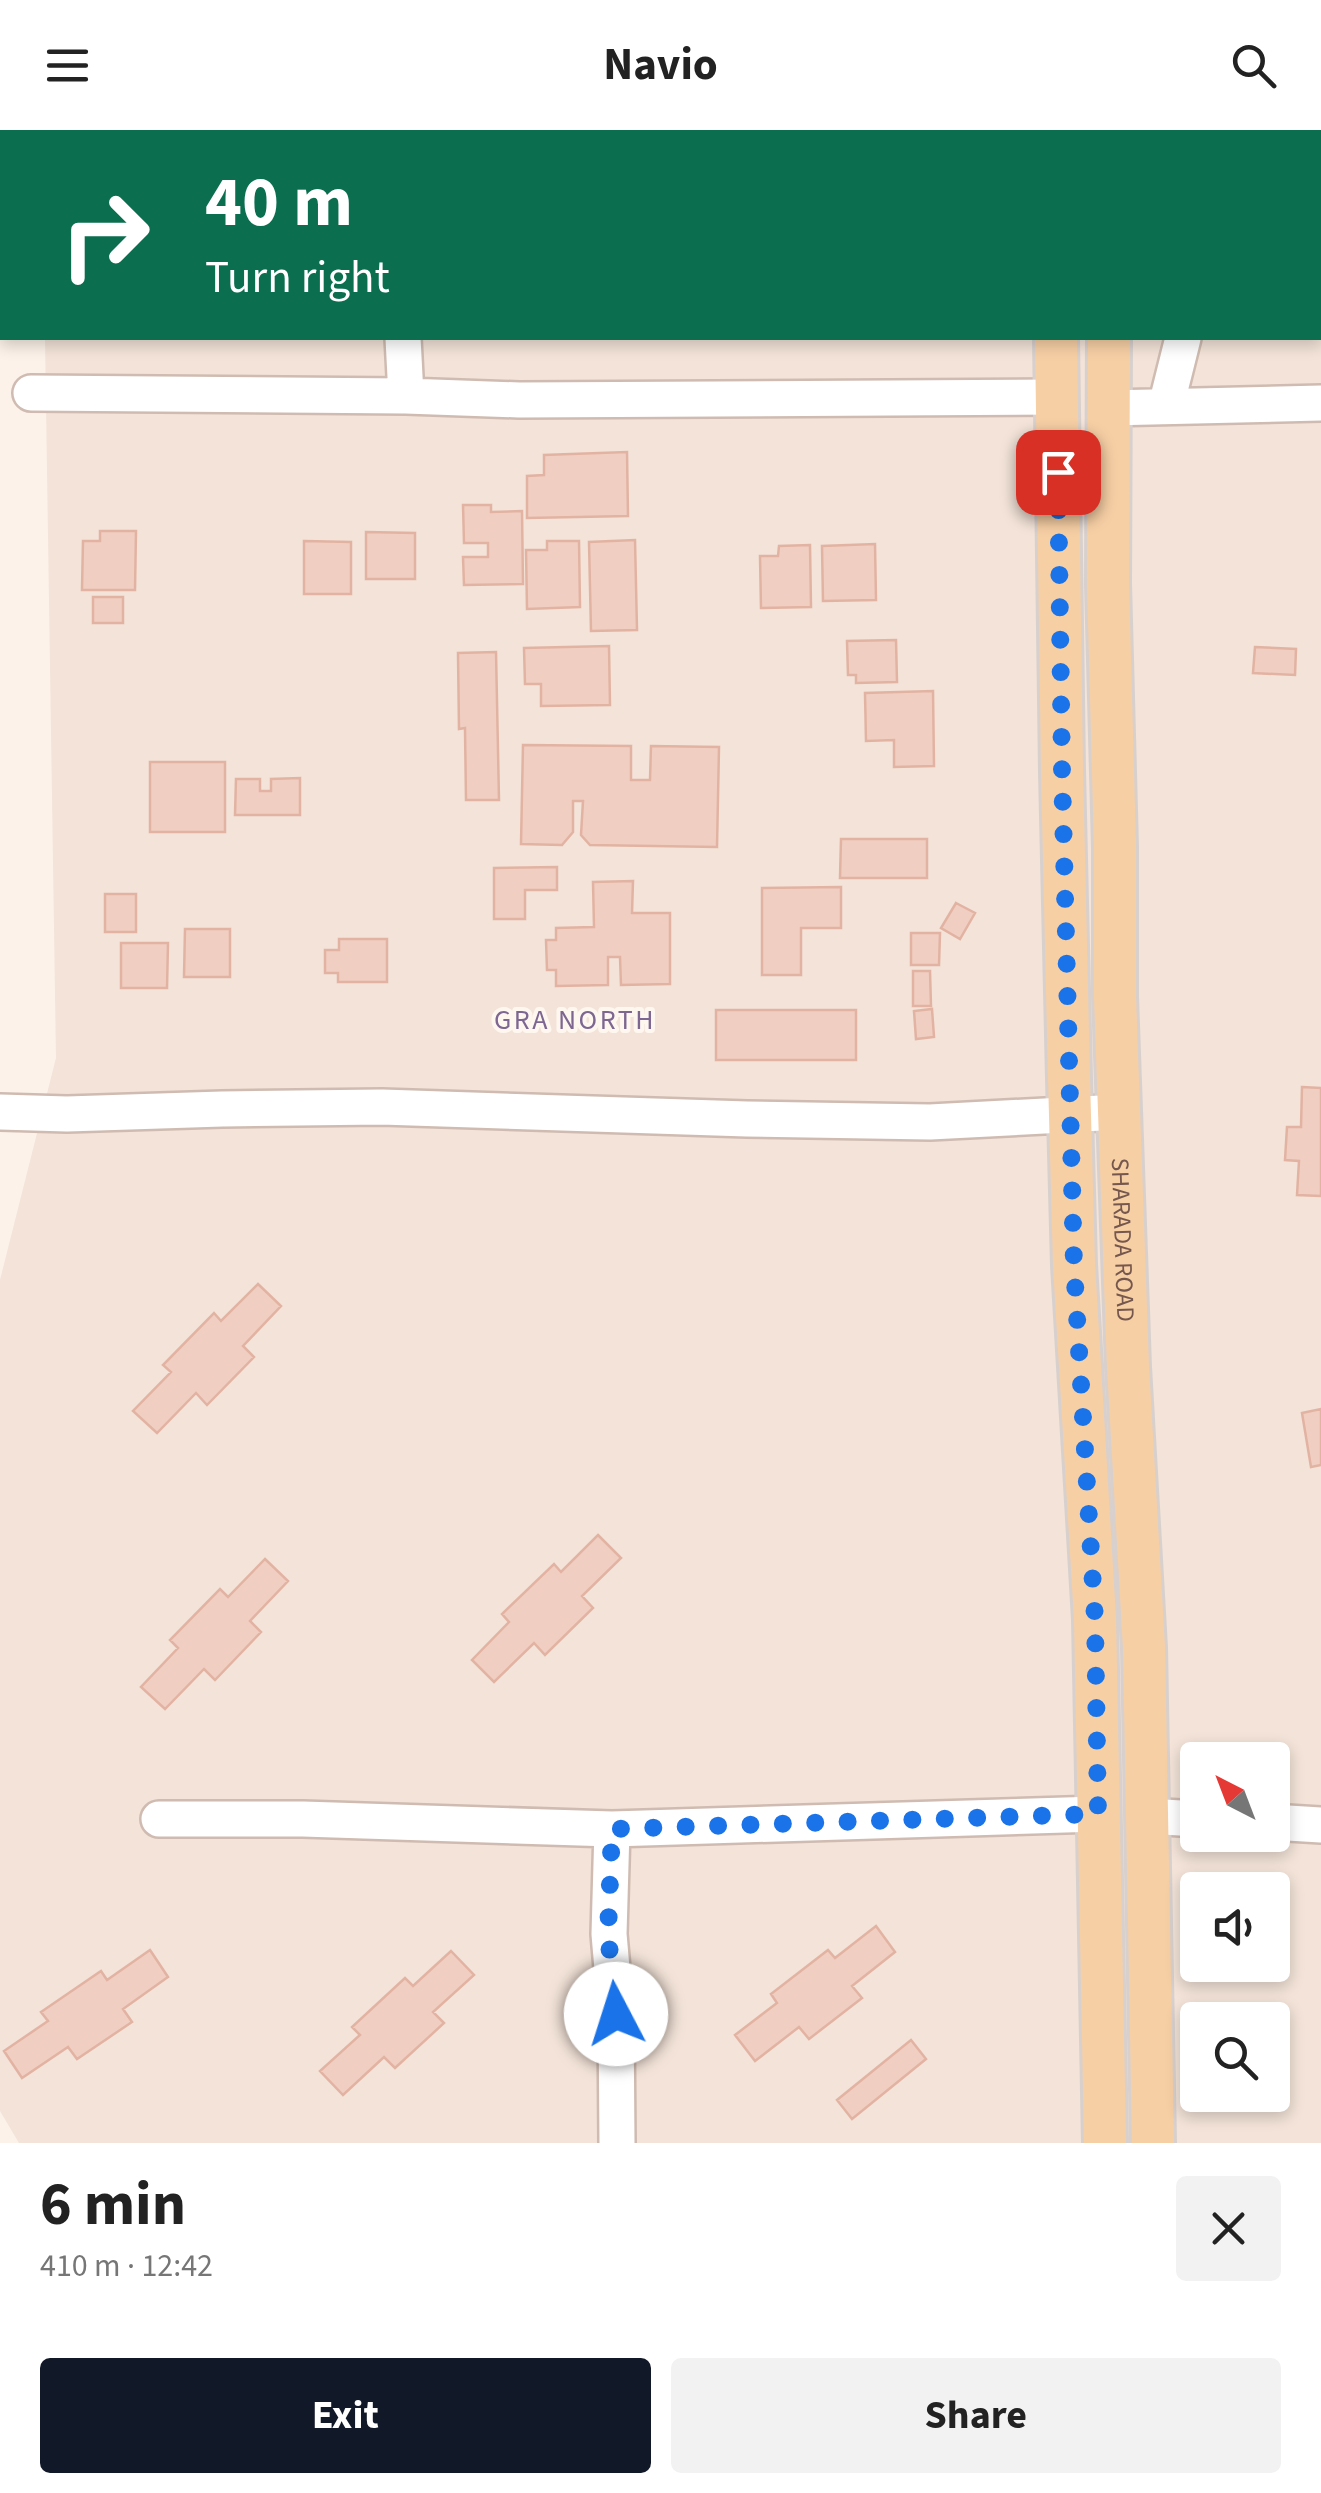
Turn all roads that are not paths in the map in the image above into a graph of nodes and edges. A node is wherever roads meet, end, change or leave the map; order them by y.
1 (403, 340) edge
2 (1056, 340) edge
3 (1110, 340) edge
4 (1183, 340) edge
5 (30, 394) dead end
6 (406, 396) junction
7 (1056, 397) junction
8 (1321, 403) edge
9 (1166, 406) junction
10 (1108, 408) junction
11 (0, 1112) edge
12 (1120, 1112) junction
13 (1072, 1113) junction
14 (1145, 1750) junction
15 (1098, 1754) junction
16 (1098, 1814) junction
17 (1146, 1816) junction
18 (1180, 1817) edge
19 (159, 1819) dead end
20 (1290, 1823) edge
21 (1321, 1824) edge
22 (612, 1829) junction
23 (617, 2143) edge
24 (1105, 2143) edge
25 (1152, 2143) edge

1 - 6 street
2 - 7 main road
3 - 10 main road, SHARADA ROAD
4 - 9 street
5 - 6 street
6 - 7 street
7 - 13 main road
8 - 9 street
9 - 10 street
10 - 12 main road, SHARADA ROAD
11 - 13 street
12 - 13 street
12 - 14 main road, SHARADA ROAD
13 - 15 main road
14 - 15 main road
14 - 17 main road, SHARADA ROAD
15 - 16 main road
16 - 22 street
16 - 24 main road
17 - 18 street
17 - 25 main road, SHARADA ROAD
19 - 22 street
20 - 21 street
22 - 23 street

